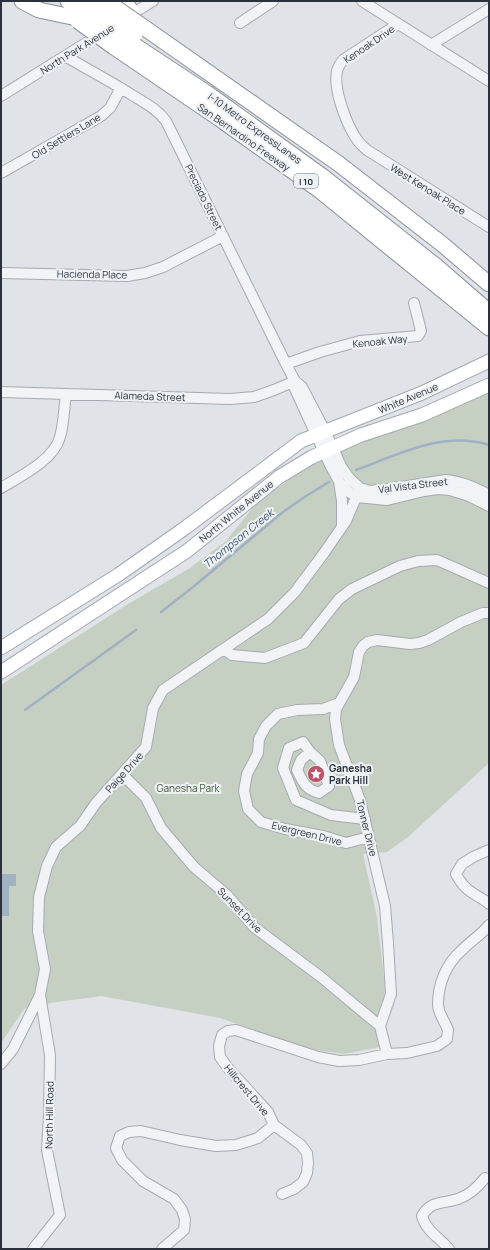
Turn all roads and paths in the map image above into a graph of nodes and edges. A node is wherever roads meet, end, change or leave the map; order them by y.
1 (22, 1) edge
2 (48, 1) edge
3 (68, 1) edge
4 (124, 1) edge
5 (152, 1) edge
6 (273, 1) edge
7 (362, 1) edge
8 (91, 9) edge
9 (489, 9) edge
10 (240, 23) dead end
11 (398, 24) junction
12 (132, 34) junction
13 (431, 45) junction
14 (65, 56) junction
15 (489, 81) edge
16 (121, 88) junction
17 (1, 96) edge
18 (367, 150) joint
19 (1, 173) edge
20 (489, 227) edge
21 (223, 236) junction
22 (1, 272) edge
23 (489, 284) edge
24 (489, 298) edge
25 (414, 303) dead end
26 (489, 312) edge
27 (489, 328) edge
28 (489, 361) edge
29 (286, 364) junction
30 (295, 381) junction
31 (489, 385) edge
32 (1, 392) edge
33 (66, 394) junction
34 (321, 433) junction
35 (328, 449) junction
36 (338, 479) junction
37 (1, 488) edge
38 (358, 493) junction
39 (489, 495) edge
40 (489, 506) edge
41 (342, 528) junction
42 (489, 583) edge
43 (489, 613) edge
44 (1, 648) edge
45 (224, 649) junction
46 (1, 672) edge
47 (339, 703) junction
48 (310, 752) dead end
49 (122, 774) junction
50 (365, 819) junction
51 (369, 837) junction
52 (489, 850) edge
53 (489, 904) edge
54 (489, 925) edge
55 (40, 995) junction
56 (380, 1026) junction
57 (387, 1054) junction
58 (1, 1064) edge
59 (274, 1125) junction
60 (485, 1178) dead end
61 (282, 1194) dead end
62 (34, 1249) edge
63 (162, 1249) edge
64 (449, 1249) edge

1 - 8 highway
2 - 8 highway, San Bernardino Freeway / I 10
3 - 8 highway
4 - 12 highway
5 - 14 street, North Park Avenue
6 - 10 street
7 - 11 street
8 - 12 highway, San Bernardino Freeway / I 10, bridge
8 - 12 highway, San Bernardino Freeway / I 10, bridge
9 - 13 street
11 - 13 street
11 - 18 street, Kenoak Drive
12 - 23 highway, San Bernardino Freeway / I 10
12 - 24 highway, I-10 Metro ExpressLanes
12 - 26 highway, I-10 Metro ExpressLanes
12 - 27 highway, San Bernardino Freeway / I 10
13 - 15 street
14 - 16 street, Preciado Street
14 - 17 street, North Park Avenue
16 - 19 street, Old Settlers Lane
16 - 21 street, Preciado Street
18 - 20 street, West Kenoak Place
21 - 22 street, Hacienda Place
21 - 29 street, Preciado Street
25 - 29 street, Kenoak Way
28 - 34 main road, White Avenue
29 - 30 street, Preciado Street
30 - 33 street, Alameda Street
30 - 34 street, Preciado Street
31 - 35 main road, North White Avenue
32 - 33 street, Alameda Street
33 - 37 street
34 - 35 street, Preciado Street
34 - 44 main road, North White Avenue
35 - 36 street
35 - 38 street
35 - 46 main road, North White Avenue
36 - 38 street
36 - 41 street
38 - 39 street, Val Vista Street
38 - 40 street, Val Vista Street
38 - 41 street, Paige Drive
41 - 45 street, Paige Drive
42 - 45 street
43 - 47 street, Tonner Drive
45 - 49 street, Paige Drive
47 - 50 street, Tonner Drive
47 - 51 street, Evergreen Drive
48 - 50 street
49 - 55 street, Paige Drive
49 - 56 street, Sunset Drive
50 - 51 street, Tonner Drive
51 - 56 street, Tonner Drive
52 - 53 street
54 - 57 street, Hillcrest Drive
55 - 58 street, Paige Drive
55 - 62 street, North Hill Road
56 - 57 street
57 - 59 street, Hillcrest Drive
59 - 61 street
59 - 63 street, Hillcrest Drive
60 - 64 street

